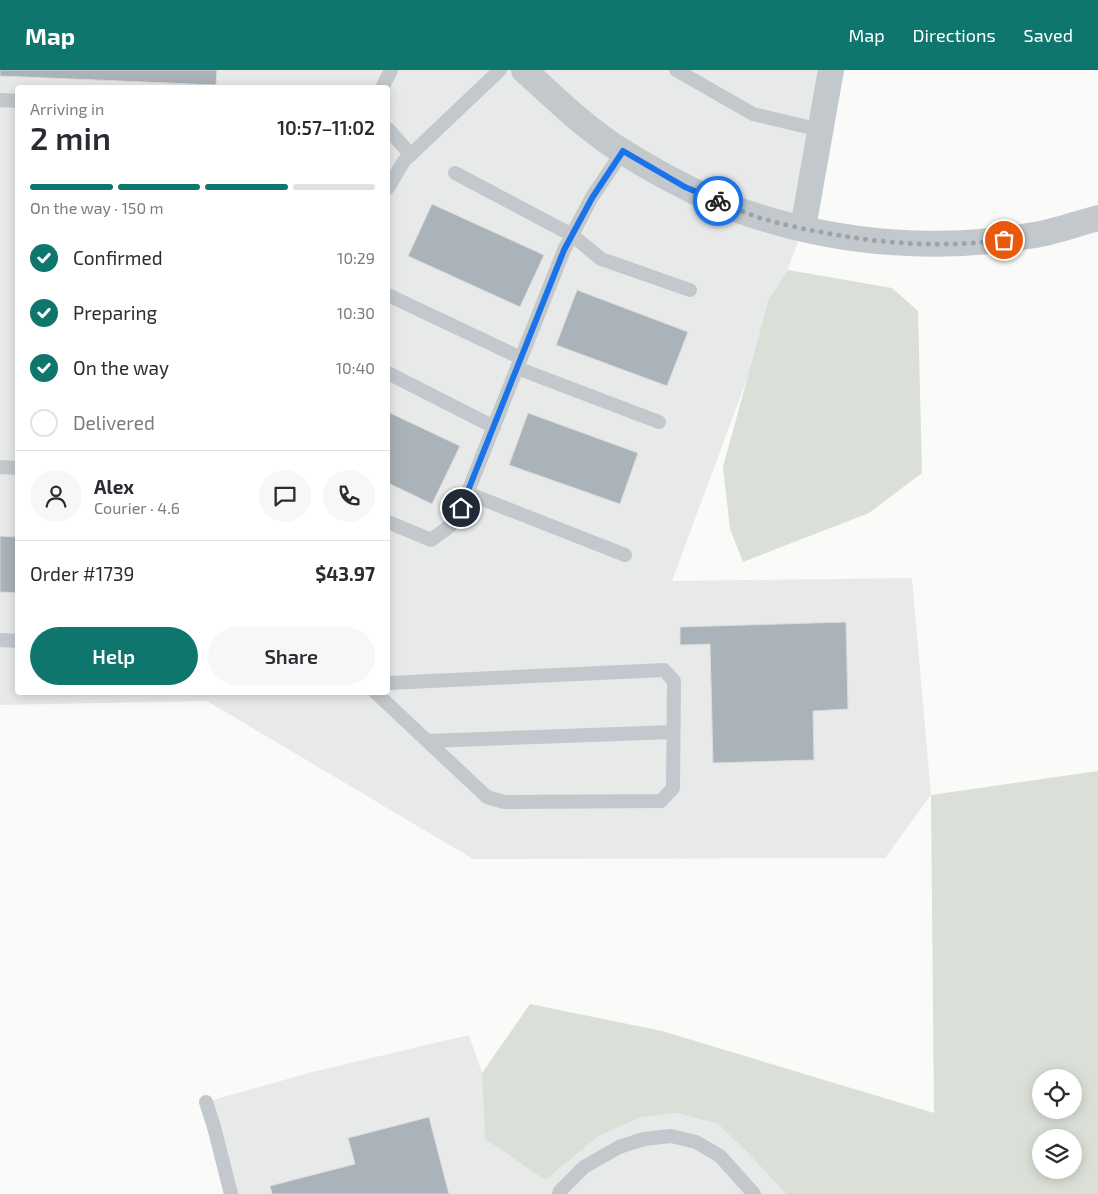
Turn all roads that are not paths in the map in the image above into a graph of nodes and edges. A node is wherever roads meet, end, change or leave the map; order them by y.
1 (391, 70) edge
2 (500, 70) edge
3 (524, 70) edge
4 (676, 70) edge
5 (826, 72) edge
6 (384, 85) edge
7 (0, 100) edge
8 (15, 101) edge
9 (820, 130) junction
10 (390, 131) edge
11 (623, 151) junction
12 (410, 155) junction
13 (455, 173) dead end
14 (390, 185) edge
15 (1098, 218) edge
16 (802, 228) junction
17 (572, 235) junction
18 (690, 290) dead end
19 (390, 296) edge
20 (519, 363) junction
21 (390, 373) edge
22 (659, 422) dead end
23 (494, 427) junction
24 (0, 467) edge
25 (15, 468) edge
26 (467, 493) junction
27 (390, 523) edge
28 (625, 555) dead end
29 (0, 640) edge
30 (15, 641) edge
31 (390, 682) edge
32 (378, 695) edge
33 (673, 732) junction
34 (427, 741) junction
35 (206, 1102) dead end
36 (231, 1194) edge
37 (559, 1194) edge
38 (754, 1194) edge

1 - 6 lane
2 - 12 lane
3 - 11 street
4 - 9 lane
5 - 9 street
7 - 8 lane
9 - 16 street
10 - 12 lane
11 - 16 street
11 - 17 lane
12 - 14 lane
13 - 17 lane
15 - 16 street
17 - 18 lane
17 - 20 lane
19 - 20 lane
20 - 22 lane
20 - 23 lane
21 - 23 lane
23 - 26 lane
24 - 25 lane
26 - 27 lane
26 - 28 lane
29 - 30 lane
31 - 33 lane
32 - 34 lane
33 - 34 lane
33 - 34 lane
35 - 36 lane
37 - 38 lane

